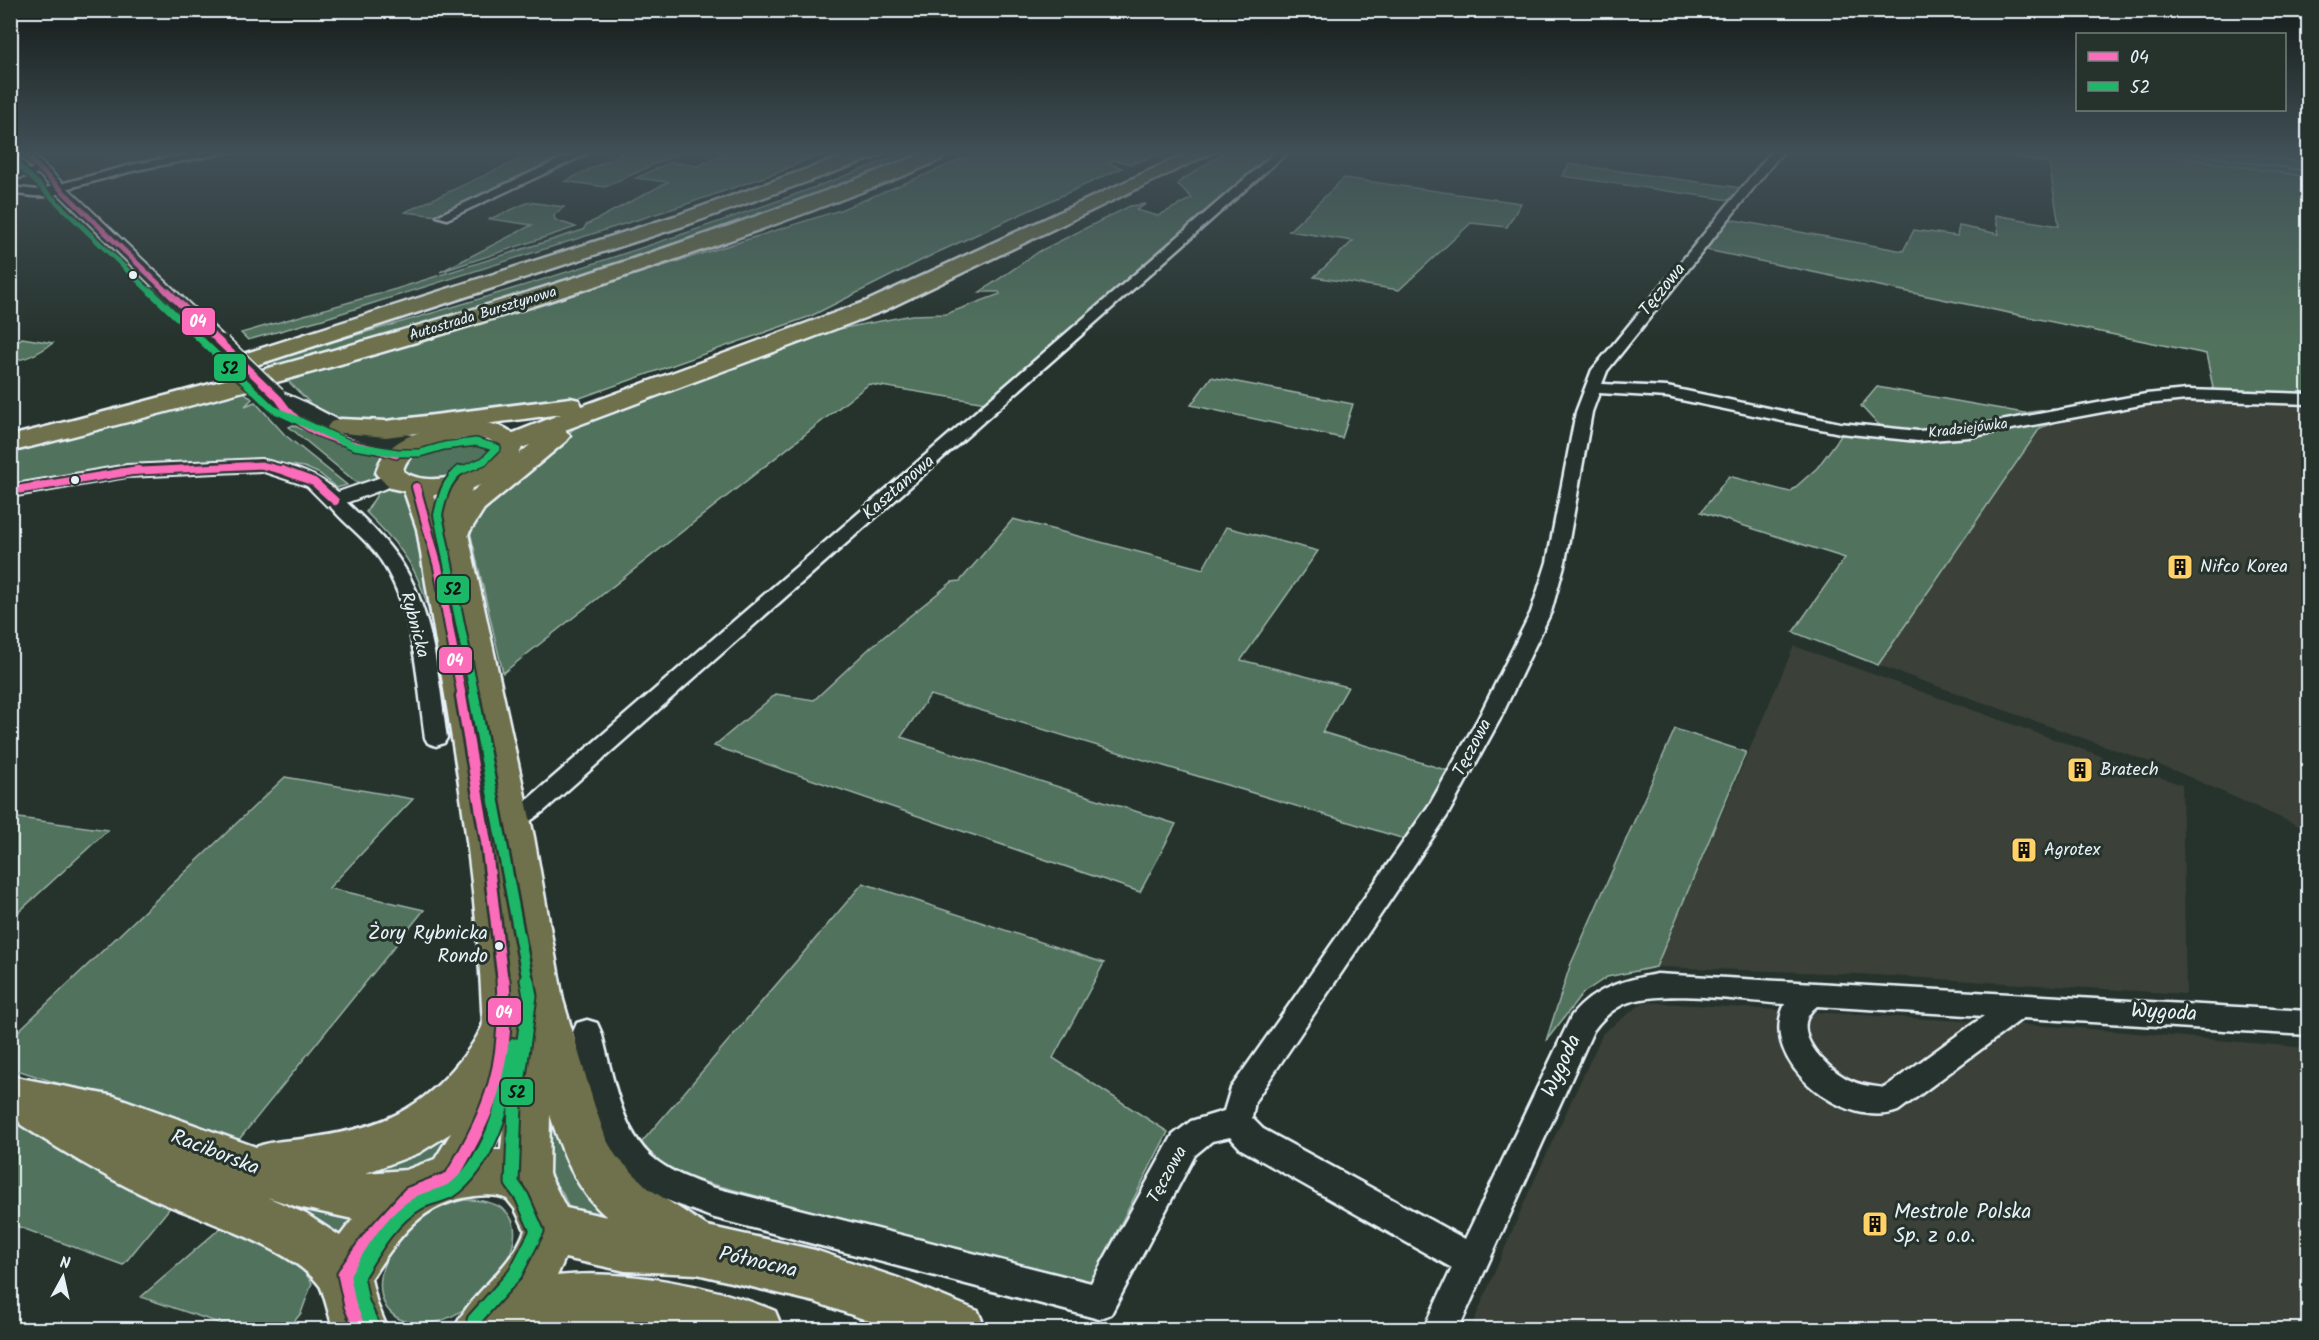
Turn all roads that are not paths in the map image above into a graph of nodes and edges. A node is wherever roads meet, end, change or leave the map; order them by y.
1 (86, 214) edge
2 (449, 214) edge
3 (699, 214) edge
4 (736, 214) edge
5 (786, 214) edge
6 (817, 214) edge
7 (1053, 214) edge
8 (1073, 214) edge
9 (1212, 214) edge
10 (1727, 214) edge
11 (443, 216) dead end
12 (552, 293) junction
13 (217, 370) junction
14 (1593, 388) junction
15 (278, 398) junction
16 (2308, 399) edge
17 (588, 407) junction
18 (10, 423) edge
19 (340, 427) junction
20 (503, 438) junction
21 (419, 441) junction
22 (10, 444) edge
23 (402, 474) junction
24 (462, 482) junction
25 (10, 491) edge
26 (335, 501) junction
27 (455, 532) junction
28 (436, 738) dead end
29 (511, 821) junction
30 (1813, 993) junction
31 (542, 996) junction
32 (2020, 1005) junction
33 (2308, 1023) edge
34 (503, 1026) junction
35 (587, 1032) dead end
36 (16, 1099) edge
37 (1236, 1123) junction
38 (243, 1166) junction
39 (524, 1182) junction
40 (430, 1186) junction
41 (550, 1230) junction
42 (697, 1249) junction
43 (1472, 1261) junction
44 (344, 1274) junction
45 (484, 1327) edge
46 (361, 1329) edge
47 (756, 1329) edge
48 (959, 1329) edge
49 (1440, 1329) edge

1 - 15 street, bridge
2 - 11 street
3 - 13 main road
4 - 13 main road, Autostrada Bursztynowa
5 - 12 main road, Autostrada Bursztynowa
6 - 12 main road
7 - 17 main road
8 - 17 main road
9 - 29 street, Kasztanowa
10 - 14 street, Tęczowa
12 - 22 main road, Autostrada Bursztynowa
13 - 18 main road, Autostrada Bursztynowa
14 - 16 street, Kradziejówka
14 - 37 street, Tęczowa
15 - 19 street
15 - 23 street
17 - 19 main road
17 - 20 main road
17 - 27 main road
19 - 21 street
20 - 21 main road
20 - 24 main road
21 - 23 main road
23 - 24 main road
23 - 26 street
23 - 34 main road, Rybnicka
24 - 27 main road
25 - 26 street
26 - 28 street, Rybnicka
27 - 29 main road
29 - 31 main road
30 - 32 street, Wygoda
30 - 32 street
30 - 43 street, Wygoda
31 - 39 main road
31 - 42 main road
32 - 33 street, Wygoda
34 - 38 main road
34 - 40 main road, Rybnicka
35 - 37 street, Tęczowa
36 - 38 main road, Raciborska
36 - 44 main road, Raciborska
37 - 43 street
38 - 40 main road, Raciborska
39 - 40 main road, Raciborska
39 - 41 main road
40 - 44 main road, Rybnicka
41 - 42 main road, Północna
41 - 45 main road
42 - 48 main road, Północna
43 - 49 street, Wygoda
44 - 46 main road
45 - 47 main road

